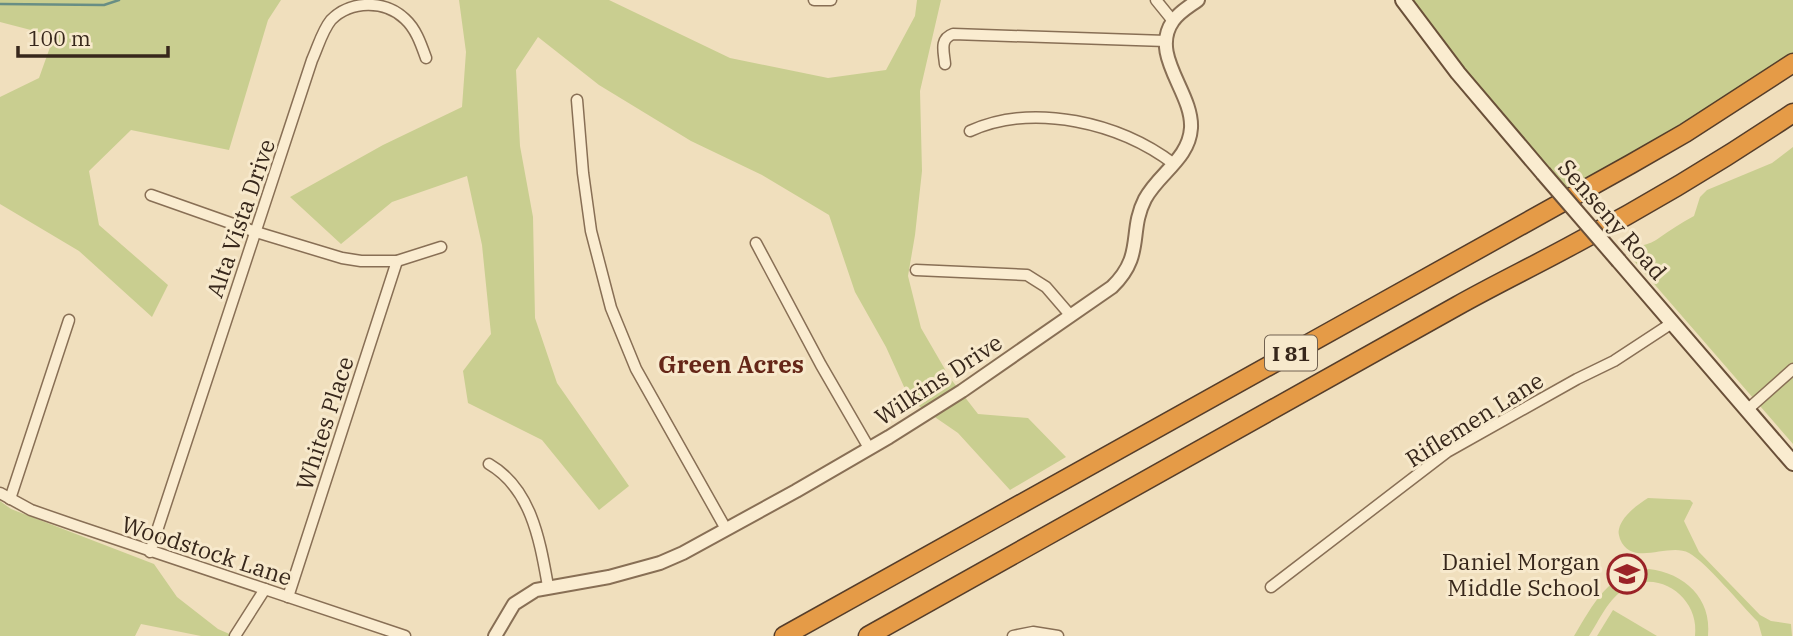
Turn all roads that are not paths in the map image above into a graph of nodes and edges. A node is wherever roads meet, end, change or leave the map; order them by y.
1 (814, 0) edge
2 (831, 0) edge
3 (1156, 0) edge
4 (1198, 0) edge
5 (1403, 0) edge
6 (1173, 21) junction
7 (1166, 41) junction
8 (426, 58) dead end
9 (1793, 63) edge
10 (945, 64) dead end
11 (577, 100) dead end
12 (1793, 113) edge
13 (970, 131) dead end
14 (1174, 164) junction
15 (151, 195) dead end
16 (256, 232) junction
17 (756, 243) dead end
18 (441, 247) dead end
19 (397, 261) junction
20 (916, 270) dead end
21 (1070, 317) junction
22 (69, 320) dead end
23 (1672, 323) junction
24 (1793, 369) edge
25 (1747, 410) junction
26 (869, 448) junction
27 (1793, 463) edge
28 (489, 464) dead end
29 (0, 493) edge
30 (10, 499) junction
31 (726, 529) junction
32 (150, 552) junction
33 (548, 586) junction
34 (1271, 587) dead end
35 (265, 589) junction
36 (288, 597) junction
37 (235, 636) edge
38 (405, 636) edge
39 (495, 636) edge
40 (784, 636) edge
41 (868, 636) edge
42 (1013, 636) edge
43 (1058, 636) edge

1 - 2 street
3 - 6 street
4 - 6 street
5 - 23 main road, Senseny Road, bridge
6 - 7 street
7 - 10 street
7 - 14 street, Wilkins Drive
8 - 16 street, Alta Vista Drive
9 - 40 highway, I 81
11 - 31 street
12 - 41 highway, I 81
13 - 14 street
14 - 21 street, Wilkins Drive
15 - 16 street
16 - 19 street
16 - 32 street, Alta Vista Drive
17 - 26 street
18 - 19 street
19 - 36 street, Whites Place
20 - 21 street
21 - 26 street, Wilkins Drive
22 - 30 street
23 - 25 main road, Senseny Road
23 - 34 street, Riflemen Lane
24 - 25 street
25 - 27 main road, Senseny Road
26 - 31 street, Wilkins Drive
28 - 33 street
29 - 30 street, Woodstock Lane
30 - 32 street, Woodstock Lane
31 - 33 street, Wilkins Drive
32 - 35 street, Woodstock Lane
33 - 39 street, Wilkins Drive
35 - 36 street, Woodstock Lane
35 - 37 street
36 - 38 street, Woodstock Lane
42 - 43 street

